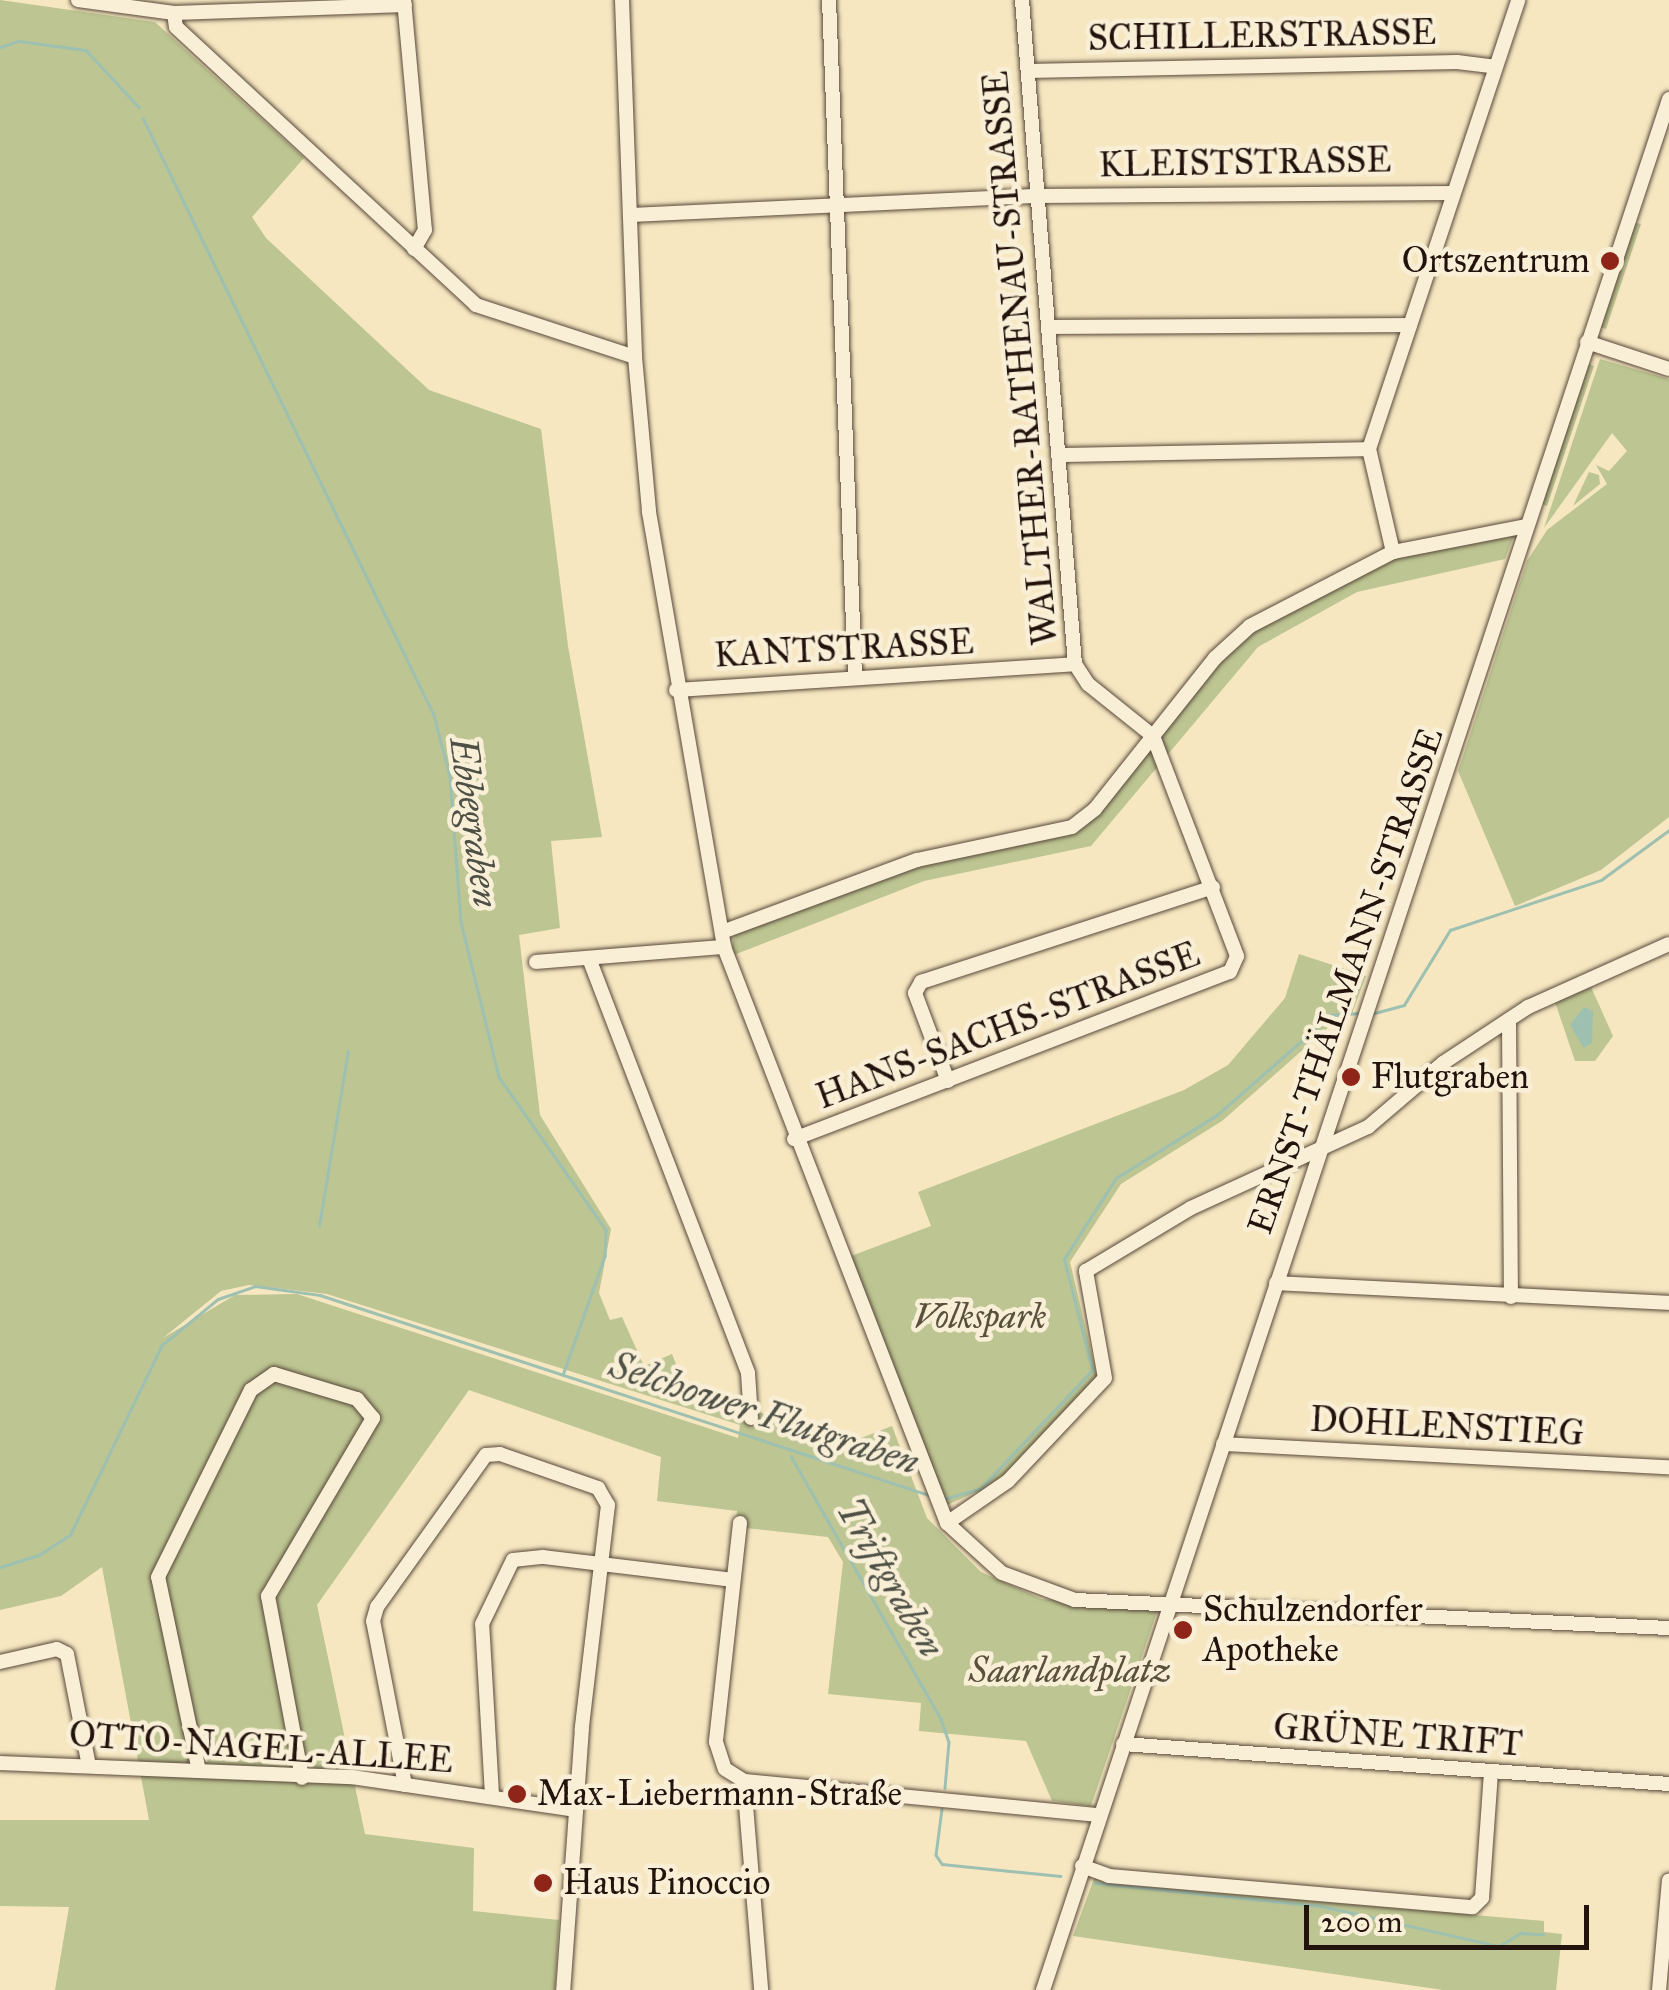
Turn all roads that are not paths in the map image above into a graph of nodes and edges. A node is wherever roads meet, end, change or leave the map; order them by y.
1 (78, 0) edge
2 (622, 0) edge
3 (829, 0) edge
4 (1022, 0) edge
5 (1518, 0) edge
6 (96, 1) edge
7 (404, 2) edge
8 (174, 13) junction
9 (1495, 68) junction
10 (1028, 71) junction
11 (1669, 99) edge
12 (1453, 193) junction
13 (1038, 196) junction
14 (837, 207) junction
15 (630, 216) junction
16 (414, 249) junction
17 (1410, 325) junction
18 (1049, 327) junction
19 (1588, 342) junction
20 (635, 356) junction
21 (1669, 370) edge
22 (1369, 449) junction
23 (1058, 455) junction
24 (1527, 526) junction
25 (1392, 552) junction
26 (1075, 664) junction
27 (855, 677) junction
28 (676, 690) junction
29 (1153, 736) junction
30 (1213, 887) junction
31 (723, 939) junction
32 (1669, 944) edge
33 (536, 962) dead end
34 (590, 962) junction
35 (1509, 1020) junction
36 (948, 1081) junction
37 (794, 1139) junction
38 (1320, 1152) junction
39 (1276, 1283) junction
40 (1511, 1297) junction
41 (1669, 1303) edge
42 (751, 1418) dead end
43 (1223, 1444) junction
44 (1669, 1467) edge
45 (946, 1523) junction
46 (740, 1524) dead end
47 (601, 1564) junction
48 (733, 1580) junction
49 (1170, 1606) junction
50 (1669, 1628) edge
51 (0, 1662) edge
52 (1124, 1744) junction
53 (0, 1763) edge
54 (89, 1766) junction
55 (199, 1772) junction
56 (1491, 1773) junction
57 (302, 1778) junction
58 (744, 1781) junction
59 (1669, 1784) edge
60 (405, 1785) junction
61 (492, 1795) junction
62 (575, 1810) junction
63 (1100, 1815) junction
64 (1082, 1866) junction
65 (1669, 1880) edge
66 (1667, 1944) edge
67 (563, 1990) edge
68 (761, 1990) edge
69 (1042, 1990) edge
70 (1659, 1990) edge

1 - 6 street
2 - 15 street
3 - 14 street
4 - 10 street, WALTHER-RATHENAU-STRASSE
5 - 9 street
6 - 8 street
7 - 8 street
7 - 16 street
8 - 16 street
9 - 10 street, SCHILLERSTRASSE
9 - 12 street
10 - 13 street, WALTHER-RATHENAU-STRASSE
11 - 19 street, ERNST-THÄLMANN-STRASSE
12 - 13 street, KLEISTSTRASSE
12 - 17 street
13 - 14 street, KLEISTSTRASSE
13 - 18 street, WALTHER-RATHENAU-STRASSE
14 - 15 street, KLEISTSTRASSE
14 - 27 street
15 - 20 street
16 - 20 street
17 - 18 street
17 - 22 street
18 - 23 street, WALTHER-RATHENAU-STRASSE
19 - 21 street
19 - 24 street, ERNST-THÄLMANN-STRASSE
20 - 28 street
22 - 23 street
22 - 25 street
23 - 26 street, WALTHER-RATHENAU-STRASSE
24 - 25 street
24 - 38 street, ERNST-THÄLMANN-STRASSE
25 - 29 street
26 - 27 street, KANTSTRASSE
26 - 29 street, WALTHER-RATHENAU-STRASSE
27 - 28 street, KANTSTRASSE
28 - 31 street
29 - 30 street, HANS-SACHS-STRASSE
29 - 31 street
30 - 36 street, HANS-SACHS-STRASSE
30 - 36 street
31 - 34 street
31 - 37 street
32 - 35 street
33 - 34 street
34 - 42 street
35 - 38 street
35 - 40 street
36 - 37 street, HANS-SACHS-STRASSE
37 - 45 street
38 - 39 street, ERNST-THÄLMANN-STRASSE
38 - 45 street
39 - 40 street
39 - 43 street, ERNST-THÄLMANN-STRASSE
40 - 41 street
43 - 44 street, DOHLENSTIEG
43 - 49 street, ERNST-THÄLMANN-STRASSE
45 - 49 street
46 - 48 street
47 - 48 street
47 - 60 street
47 - 61 street
47 - 62 street
48 - 58 street
49 - 50 street
49 - 52 street, ERNST-THÄLMANN-STRASSE
51 - 54 street
52 - 56 street, GRÜNE TRIFT
52 - 63 street, ERNST-THÄLMANN-STRASSE
53 - 54 street, OTTO-NAGEL-ALLEE
54 - 55 street, OTTO-NAGEL-ALLEE
55 - 57 street, OTTO-NAGEL-ALLEE
55 - 57 street
56 - 59 street, GRÜNE TRIFT
56 - 64 street
57 - 60 street, OTTO-NAGEL-ALLEE
58 - 63 street
58 - 68 street
60 - 61 street, OTTO-NAGEL-ALLEE
61 - 62 street, OTTO-NAGEL-ALLEE
62 - 67 street
63 - 64 street, ERNST-THÄLMANN-STRASSE
64 - 69 street, ERNST-THÄLMANN-STRASSE
65 - 66 street
66 - 70 street

